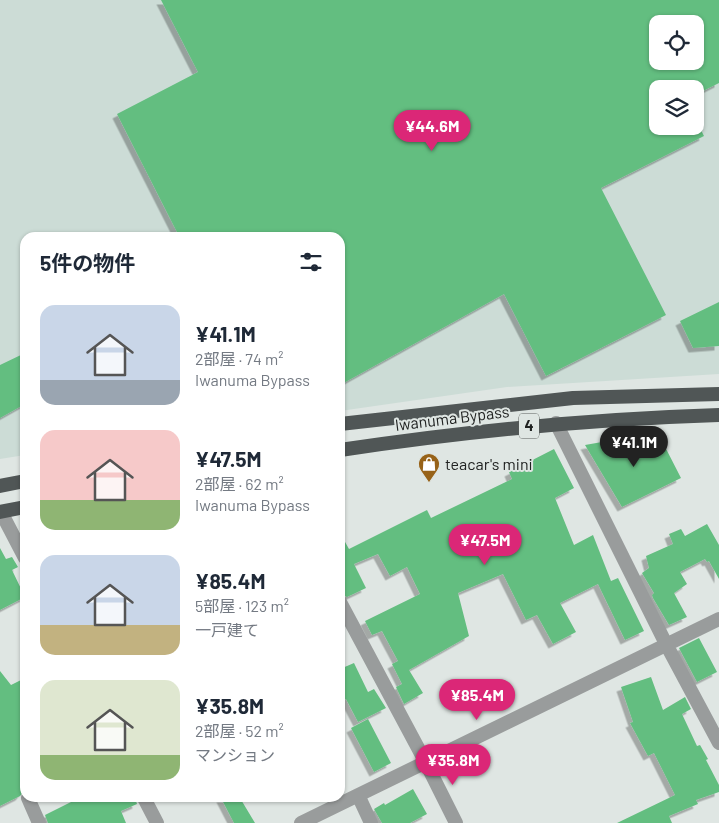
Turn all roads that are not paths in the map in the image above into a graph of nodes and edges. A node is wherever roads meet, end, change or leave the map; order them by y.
1 (719, 394) edge
2 (719, 415) edge
3 (345, 423) edge
4 (556, 423) junction
5 (345, 449) edge
6 (20, 482) edge
7 (0, 486) edge
8 (20, 508) edge
9 (1, 512) edge
10 (20, 548) edge
11 (345, 611) edge
12 (719, 619) edge
13 (666, 644) junction
14 (719, 743) edge
15 (425, 761) junction
16 (358, 794) junction
17 (345, 801) edge
18 (31, 802) edge
19 (146, 802) edge
20 (343, 802) edge
21 (38, 823) edge
22 (157, 823) edge
23 (302, 823) edge
24 (372, 823) edge
25 (456, 823) edge

1 - 3 highway, Iwanuma Bypass / 4
2 - 4 highway, Iwanuma Bypass / 4
4 - 5 highway, Iwanuma Bypass / 4
4 - 13 street
6 - 7 highway
8 - 9 highway
9 - 10 street
11 - 15 street
12 - 13 street
13 - 14 street
13 - 15 street
15 - 16 street
15 - 25 street
16 - 17 street
16 - 24 street
18 - 21 street
19 - 22 street
20 - 23 street

